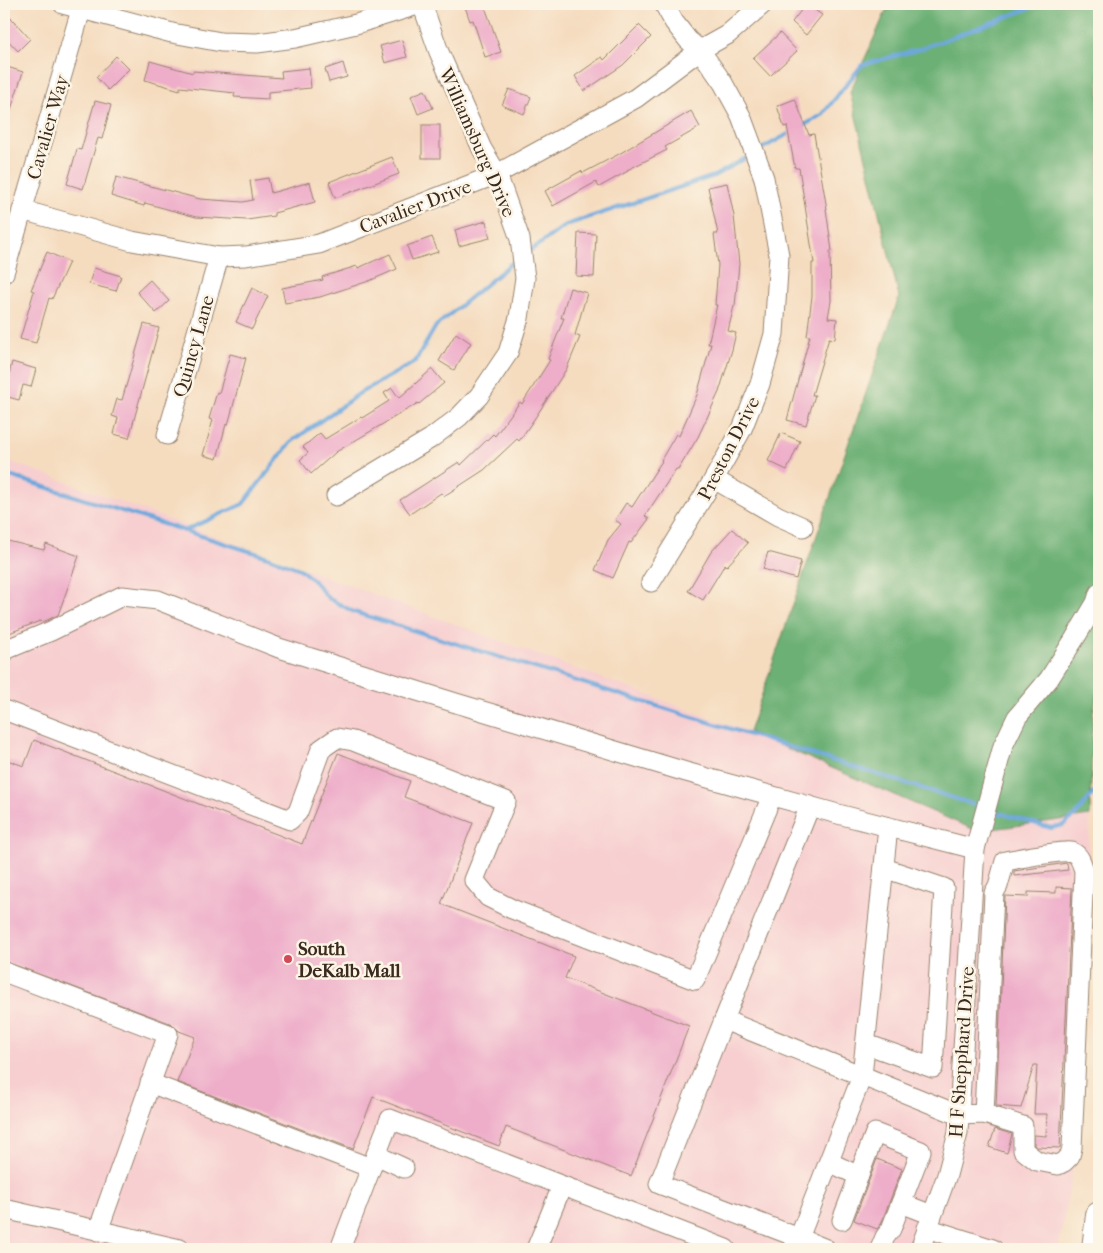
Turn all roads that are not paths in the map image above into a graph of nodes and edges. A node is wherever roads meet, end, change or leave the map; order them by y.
1 (63, 4) edge
2 (421, 4) edge
3 (664, 4) edge
4 (763, 4) edge
5 (81, 10) junction
6 (700, 50) junction
7 (497, 174) junction
8 (22, 210) junction
9 (219, 257) junction
10 (4, 273) edge
11 (167, 435) dead end
12 (714, 479) junction
13 (336, 496) dead end
14 (802, 528) dead end
15 (651, 582) dead end
16 (1099, 593) edge
17 (4, 651) edge
18 (4, 710) edge
19 (772, 796) junction
20 (810, 806) junction
21 (888, 827) junction
22 (975, 849) junction
23 (884, 868) junction
24 (4, 972) edge
25 (724, 1020) junction
26 (866, 1044) junction
27 (862, 1076) junction
28 (150, 1083) junction
29 (984, 1114) junction
30 (959, 1115) junction
31 (374, 1162) junction
32 (829, 1162) junction
33 (404, 1168) dead end
34 (859, 1176) junction
35 (562, 1186) junction
36 (901, 1203) junction
37 (4, 1209) edge
38 (1099, 1215) edge
39 (842, 1220) dead end
40 (930, 1222) junction
41 (98, 1231) junction
42 (796, 1244) edge
43 (180, 1249) edge
44 (340, 1249) edge
45 (536, 1249) edge
46 (726, 1249) edge
47 (826, 1249) edge
48 (880, 1249) edge
49 (920, 1249) edge
50 (993, 1249) edge
51 (1095, 1249) edge

1 - 5 street
2 - 5 street
2 - 7 street, Williamsburg Drive
3 - 6 street, Preston Drive
4 - 6 street, Cavalier Drive
5 - 8 street, Cavalier Way
6 - 7 street, Cavalier Drive
6 - 12 street, Preston Drive
7 - 9 street, Cavalier Drive
7 - 13 street, Williamsburg Drive
8 - 9 street, Cavalier Drive
8 - 10 street, Cavalier Way
9 - 11 street, Quincy Lane
12 - 14 street
12 - 15 street, Preston Drive
16 - 22 street, H F Shepphard Drive
17 - 19 street
18 - 19 street
19 - 20 street
20 - 21 street
20 - 25 street
21 - 22 street
21 - 23 street
22 - 30 street, H F Shepphard Drive
23 - 26 street
23 - 26 street
24 - 28 street
25 - 27 street
25 - 42 street
26 - 27 street
27 - 30 street
27 - 32 street
28 - 31 street
28 - 41 street
29 - 29 street
29 - 30 street
30 - 40 street, H F Shepphard Drive
31 - 33 street
31 - 35 street
31 - 44 street
32 - 34 street
32 - 42 street
34 - 36 street
34 - 39 street
35 - 45 street
35 - 46 street
36 - 40 street
36 - 48 street
37 - 41 street
38 - 51 highway
40 - 49 street, H F Shepphard Drive
40 - 50 street
41 - 43 street
42 - 47 street

